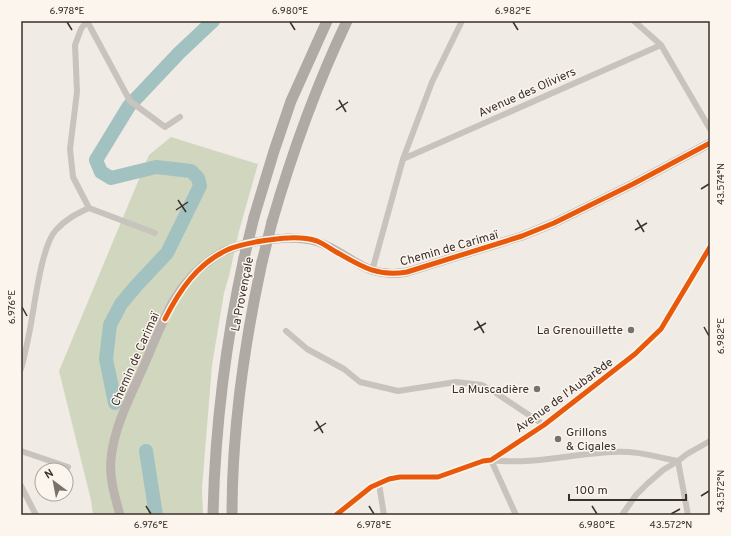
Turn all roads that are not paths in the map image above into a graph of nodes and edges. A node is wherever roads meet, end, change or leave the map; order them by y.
1 (87, 21) edge
2 (327, 21) edge
3 (347, 21) edge
4 (462, 21) edge
5 (634, 21) edge
6 (661, 45) junction
7 (180, 118) dead end
8 (710, 129) edge
9 (710, 143) edge
10 (403, 159) junction
11 (89, 208) junction
12 (156, 233) dead end
13 (710, 247) edge
14 (372, 271) junction
15 (286, 331) dead end
16 (21, 369) edge
17 (544, 425) junction
18 (710, 441) edge
19 (21, 451) edge
20 (491, 460) junction
21 (678, 461) junction
22 (53, 462) edge
23 (379, 484) junction
24 (21, 486) edge
25 (36, 515) edge
26 (120, 515) edge
27 (213, 515) edge
28 (232, 515) edge
29 (336, 515) edge
30 (384, 515) edge
31 (516, 515) edge
32 (622, 515) edge
33 (688, 515) edge

1 - 7 street
1 - 11 street
2 - 27 highway, La Provençale, bridge
3 - 28 highway, La Provençale, bridge
4 - 10 street
5 - 6 street
6 - 8 street
6 - 10 street, Avenue des Oliviers
9 - 14 street, Chemin de Carimaï
10 - 14 street
11 - 12 street
11 - 16 street
13 - 17 street, Avenue de l'Aubarède
14 - 26 street, Chemin de Carimaï
15 - 17 street
17 - 20 street, Avenue de l'Aubarède
18 - 21 street
19 - 22 street
20 - 21 street
20 - 23 street, Avenue de l'Aubarède
20 - 31 street
21 - 32 street
21 - 33 street
23 - 29 street, Avenue de l'Aubarède
23 - 30 street
24 - 25 street

